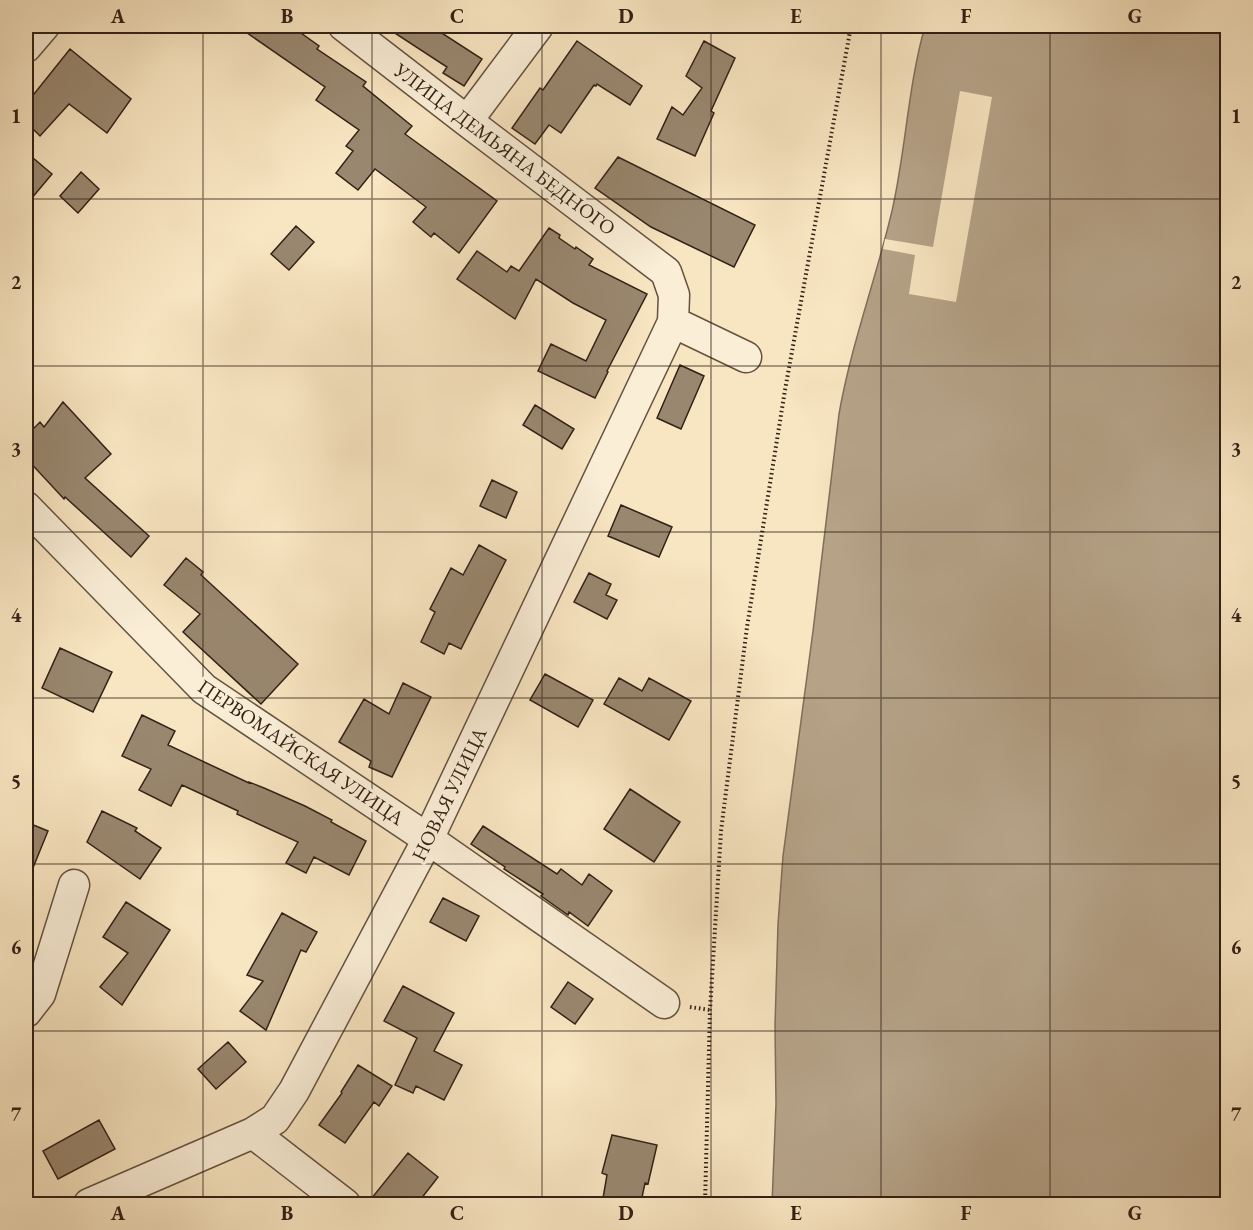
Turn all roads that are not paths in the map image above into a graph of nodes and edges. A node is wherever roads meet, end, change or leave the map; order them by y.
1 (44, 26) edge
2 (344, 26) edge
3 (538, 26) edge
4 (26, 47) edge
5 (467, 121) junction
6 (666, 272) joint
7 (673, 322) junction
8 (746, 357) dead end
9 (26, 507) edge
10 (428, 839) junction
11 (74, 885) dead end
12 (664, 1003) dead end
13 (26, 1012) edge
14 (253, 1133) junction
15 (89, 1204) edge
16 (345, 1204) edge

1 - 4 street
2 - 5 street, УЛИЦА ДЕМЬЯНА БЕДНОГО
3 - 5 street
5 - 6 street, УЛИЦА ДЕМЬЯНА БЕДНОГО
6 - 7 street, НОВАЯ УЛИЦА
7 - 8 street
7 - 10 street, НОВАЯ УЛИЦА
9 - 10 street, ПЕРВОМАЙСКАЯ УЛИЦА
10 - 12 street, ПЕРВОМАЙСКАЯ УЛИЦА
10 - 14 street, НОВАЯ УЛИЦА
11 - 13 street
14 - 15 street, НОВАЯ УЛИЦА
14 - 16 street

